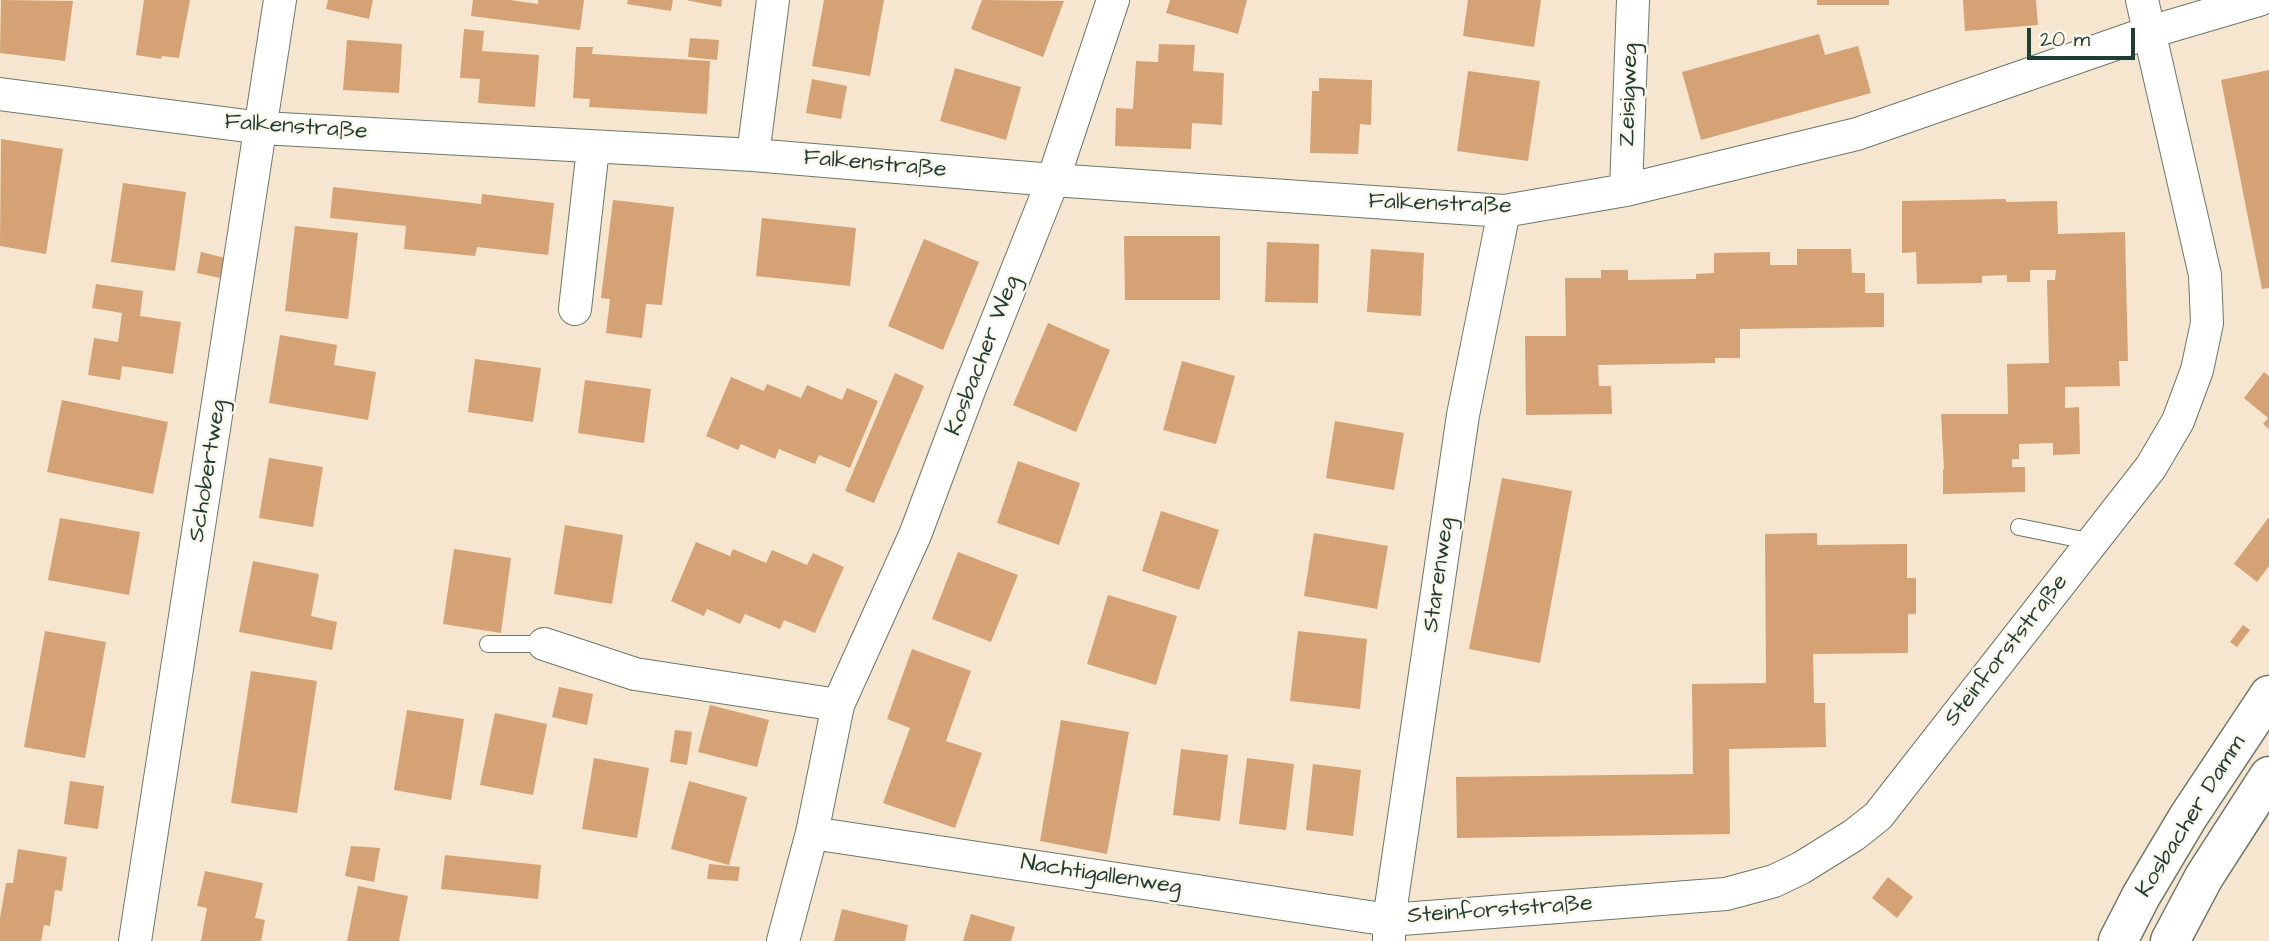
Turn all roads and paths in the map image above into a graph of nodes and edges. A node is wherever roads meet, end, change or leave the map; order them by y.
1 (281, 0) edge
2 (773, 0) edge
3 (1113, 0) edge
4 (1633, 0) edge
5 (2142, 0) edge
6 (2259, 0) edge
7 (2150, 33) junction
8 (0, 94) edge
9 (262, 128) junction
10 (593, 148) junction
11 (753, 155) junction
12 (1054, 180) junction
13 (1626, 190) junction
14 (1504, 211) junction
15 (575, 309) dead end
16 (2019, 527) dead end
17 (2093, 542) junction
18 (488, 644) dead end
19 (544, 644) joint
20 (2269, 695) edge
21 (838, 705) junction
22 (2269, 776) edge
23 (812, 833) junction
24 (1389, 930) edge
25 (135, 941) edge
26 (783, 941) edge
27 (2118, 941) edge
28 (2170, 941) edge

1 - 9 street, Schobertweg
2 - 11 street
3 - 12 street, Kosbacher Weg
4 - 13 street, Zeisigweg
5 - 7 street, Steinforststraße
6 - 7 street, Falkenstraße
7 - 13 street, Falkenstraße
7 - 17 street, Steinforststraße
8 - 9 street, Falkenstraße
9 - 10 street, Falkenstraße
9 - 25 street, Schobertweg
10 - 11 street, Falkenstraße
10 - 15 street
11 - 12 street, Falkenstraße
12 - 14 street, Falkenstraße
12 - 21 street, Kosbacher Weg
13 - 14 street, Falkenstraße
14 - 24 street, Starenweg
16 - 17 lane
17 - 24 street, Steinforststraße
18 - 19 lane
19 - 21 street
20 - 27 street, Kosbacher Damm
21 - 23 street, Kosbacher Weg
22 - 28 street, Kosbacher Damm
23 - 24 street, Nachtigallenweg
23 - 26 street, Kosbacher Weg

